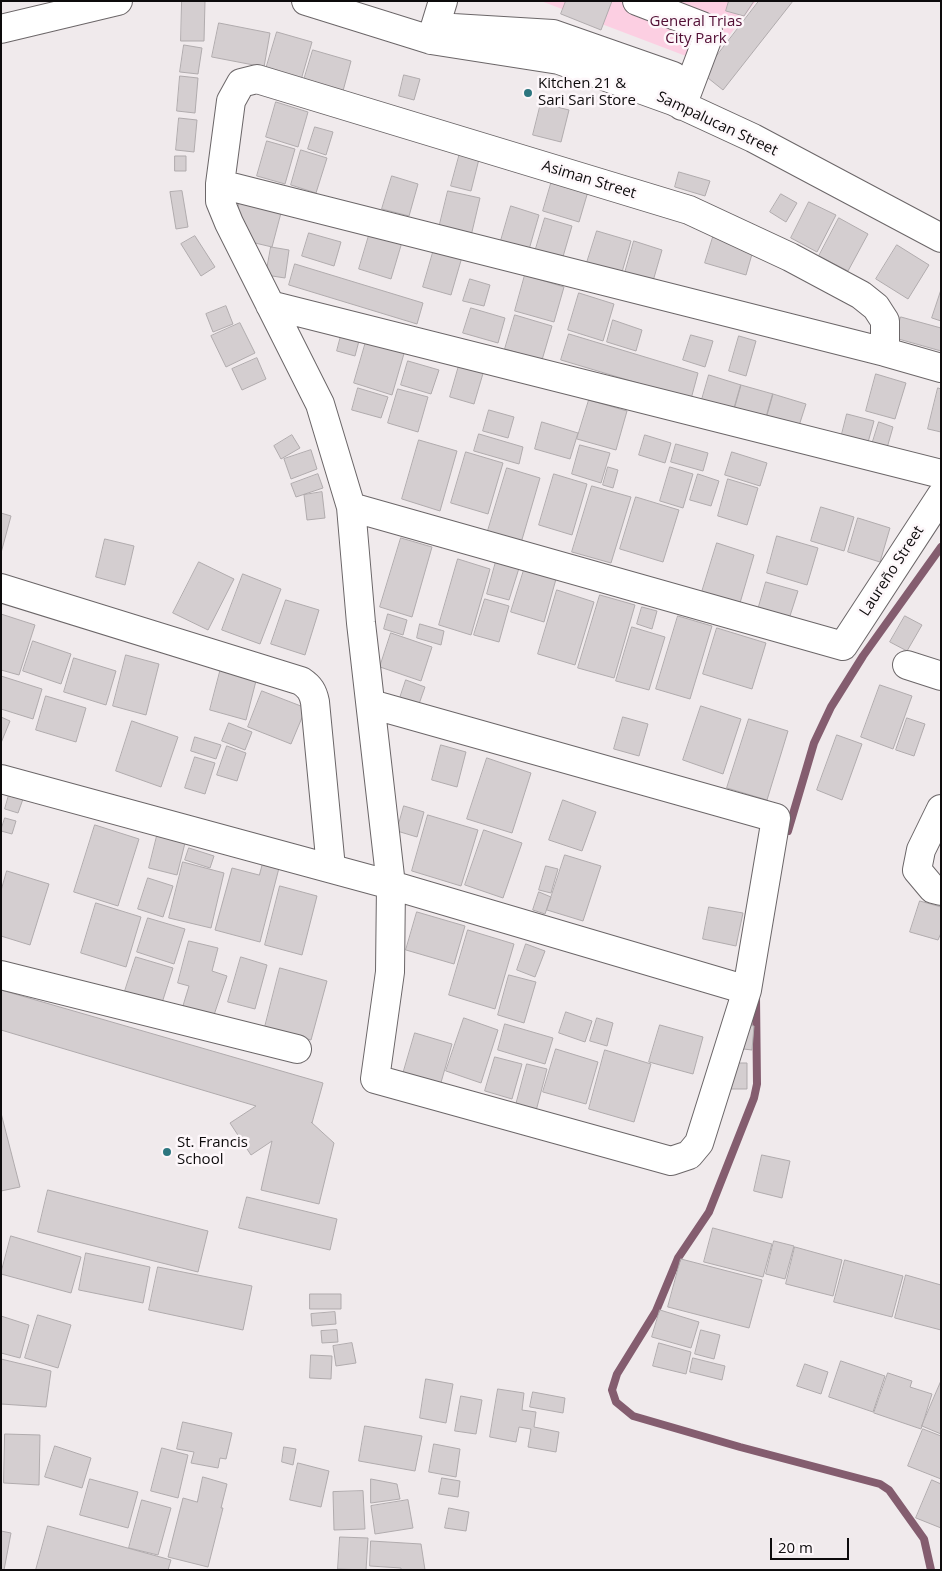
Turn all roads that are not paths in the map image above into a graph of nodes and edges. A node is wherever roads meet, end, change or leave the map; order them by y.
1 (118, 1) edge
2 (306, 1) edge
3 (637, 1) edge
4 (437, 23) edge
5 (1, 29) edge
6 (682, 106) junction
7 (220, 184) junction
8 (941, 238) edge
9 (270, 305) junction
10 (885, 352) junction
11 (941, 368) edge
12 (941, 474) edge
13 (941, 496) edge
14 (351, 507) junction
15 (1, 588) edge
16 (906, 665) dead end
17 (941, 676) edge
18 (371, 704) junction
19 (1, 779) edge
20 (941, 809) edge
21 (331, 868) junction
22 (391, 885) junction
23 (941, 891) edge
24 (1, 975) edge
25 (747, 990) junction
26 (297, 1049) dead end

1 - 5 street
2 - 4 street, Sampalucan Street
3 - 6 street
4 - 6 street, Sampalucan Street
6 - 8 street, Sampalucan Street
7 - 9 street
7 - 10 street
7 - 10 street, Asiman Street
9 - 12 street
9 - 14 street
10 - 11 street
13 - 14 street, Laureño Street
14 - 18 street
15 - 21 street
16 - 17 street
18 - 22 street
18 - 25 street
19 - 21 street
20 - 23 street
21 - 22 street
22 - 25 street
22 - 25 street
24 - 26 street

